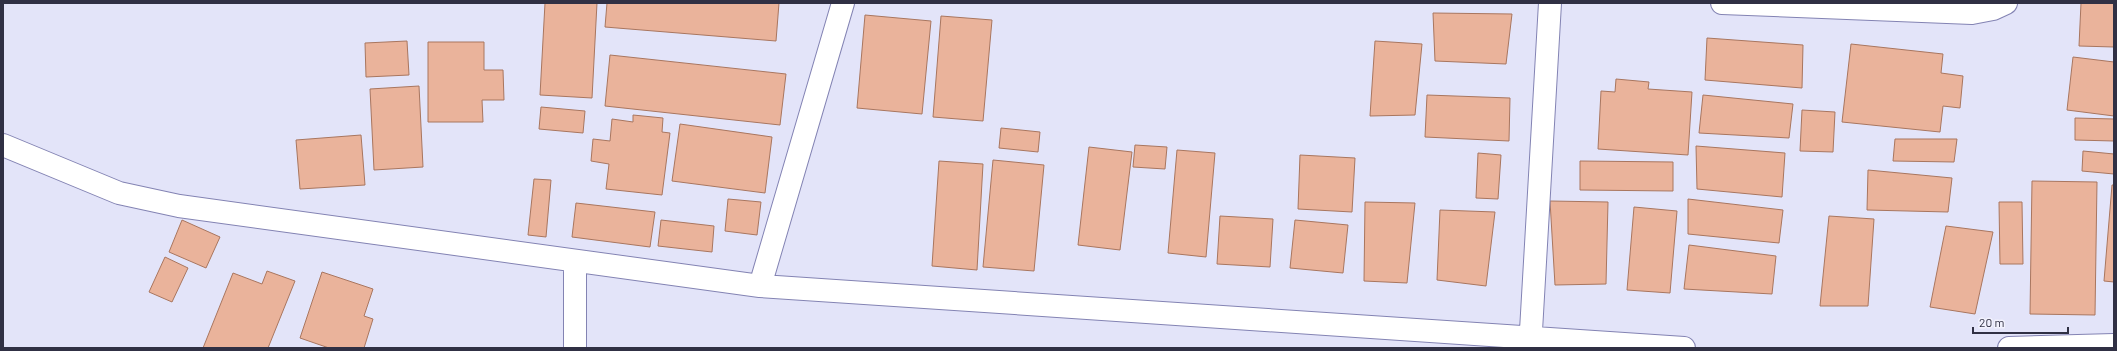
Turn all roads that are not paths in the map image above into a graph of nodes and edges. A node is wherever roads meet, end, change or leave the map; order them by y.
1 (843, 3) edge
2 (1550, 3) edge
3 (1722, 3) edge
4 (2006, 3) edge
5 (3, 145) edge
6 (575, 261) junction
7 (760, 286) junction
8 (1530, 343) edge
9 (2114, 345) edge
10 (575, 348) edge
11 (1684, 348) edge
12 (2009, 348) edge

1 - 7 street
2 - 8 street
3 - 4 street
5 - 6 street
6 - 7 street
6 - 10 street
7 - 8 street
8 - 11 street
9 - 12 street

